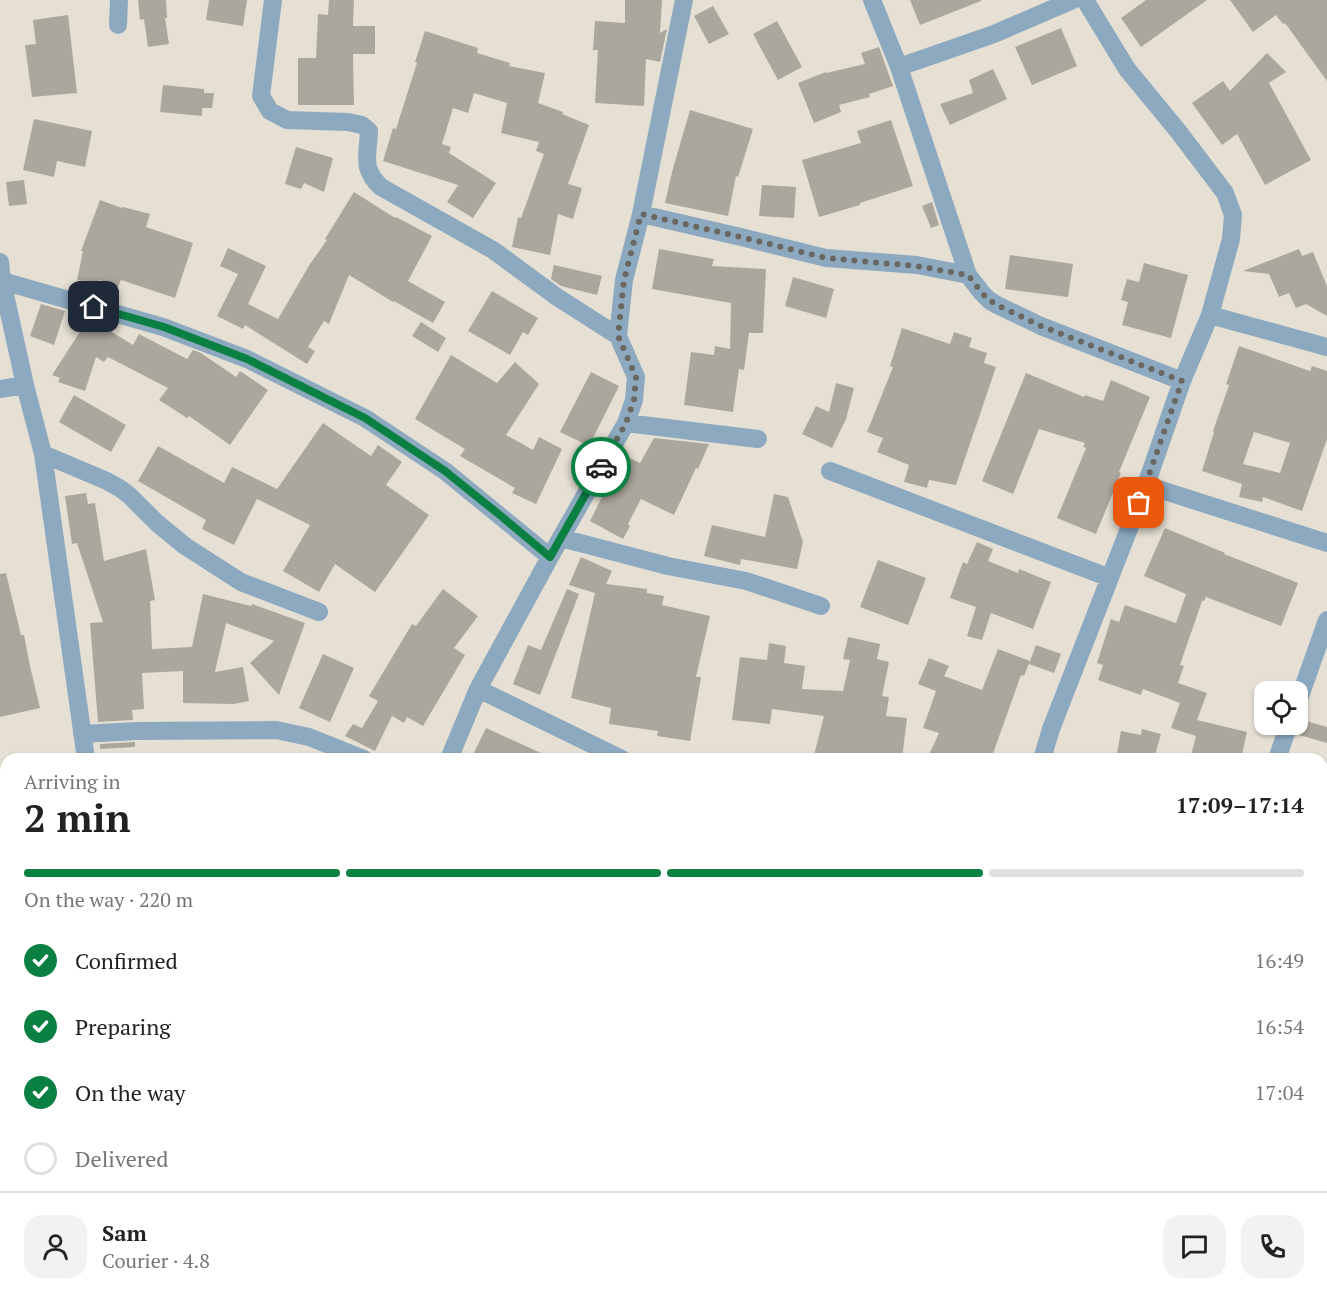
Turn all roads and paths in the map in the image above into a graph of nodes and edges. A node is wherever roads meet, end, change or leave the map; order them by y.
1 (119, 0) edge
2 (273, 0) edge
3 (684, 0) edge
4 (872, 0) edge
5 (1073, 0) edge
6 (1085, 0) edge
7 (118, 25) dead end
8 (899, 67) junction
9 (641, 214) junction
10 (0, 262) edge
11 (968, 275) junction
12 (2, 281) junction
13 (1210, 315) junction
14 (618, 336) junction
15 (1327, 347) edge
16 (1182, 381) junction
17 (25, 385) junction
18 (0, 389) edge
19 (626, 423) junction
20 (759, 439) dead end
21 (43, 454) junction
22 (830, 471) dead end
23 (1146, 485) junction
24 (561, 538) junction
25 (1327, 543) edge
26 (550, 557) junction
27 (1110, 578) junction
28 (820, 606) dead end
29 (318, 612) dead end
30 (1327, 620) edge
31 (1305, 681) edge
32 (478, 690) junction
33 (82, 734) junction
34 (1285, 735) edge
35 (85, 753) edge
36 (349, 753) edge
37 (452, 753) edge
38 (609, 753) edge
39 (1044, 753) edge
40 (1279, 753) edge

1 - 7 street
2 - 14 street
3 - 9 street
4 - 8 street
5 - 8 street
6 - 13 street
8 - 11 street
9 - 11 street
9 - 14 street
10 - 12 street
11 - 16 street
12 - 17 street
12 - 26 street
13 - 15 street
13 - 16 street
14 - 19 street
16 - 23 street
17 - 18 street
17 - 21 street
19 - 20 street
19 - 24 street
21 - 29 street
21 - 33 street
22 - 27 street
23 - 25 street
23 - 27 street
24 - 26 street
24 - 28 street
26 - 32 street
27 - 39 street
30 - 31 street
32 - 37 street
32 - 38 street
33 - 35 street
33 - 36 street
34 - 40 street

